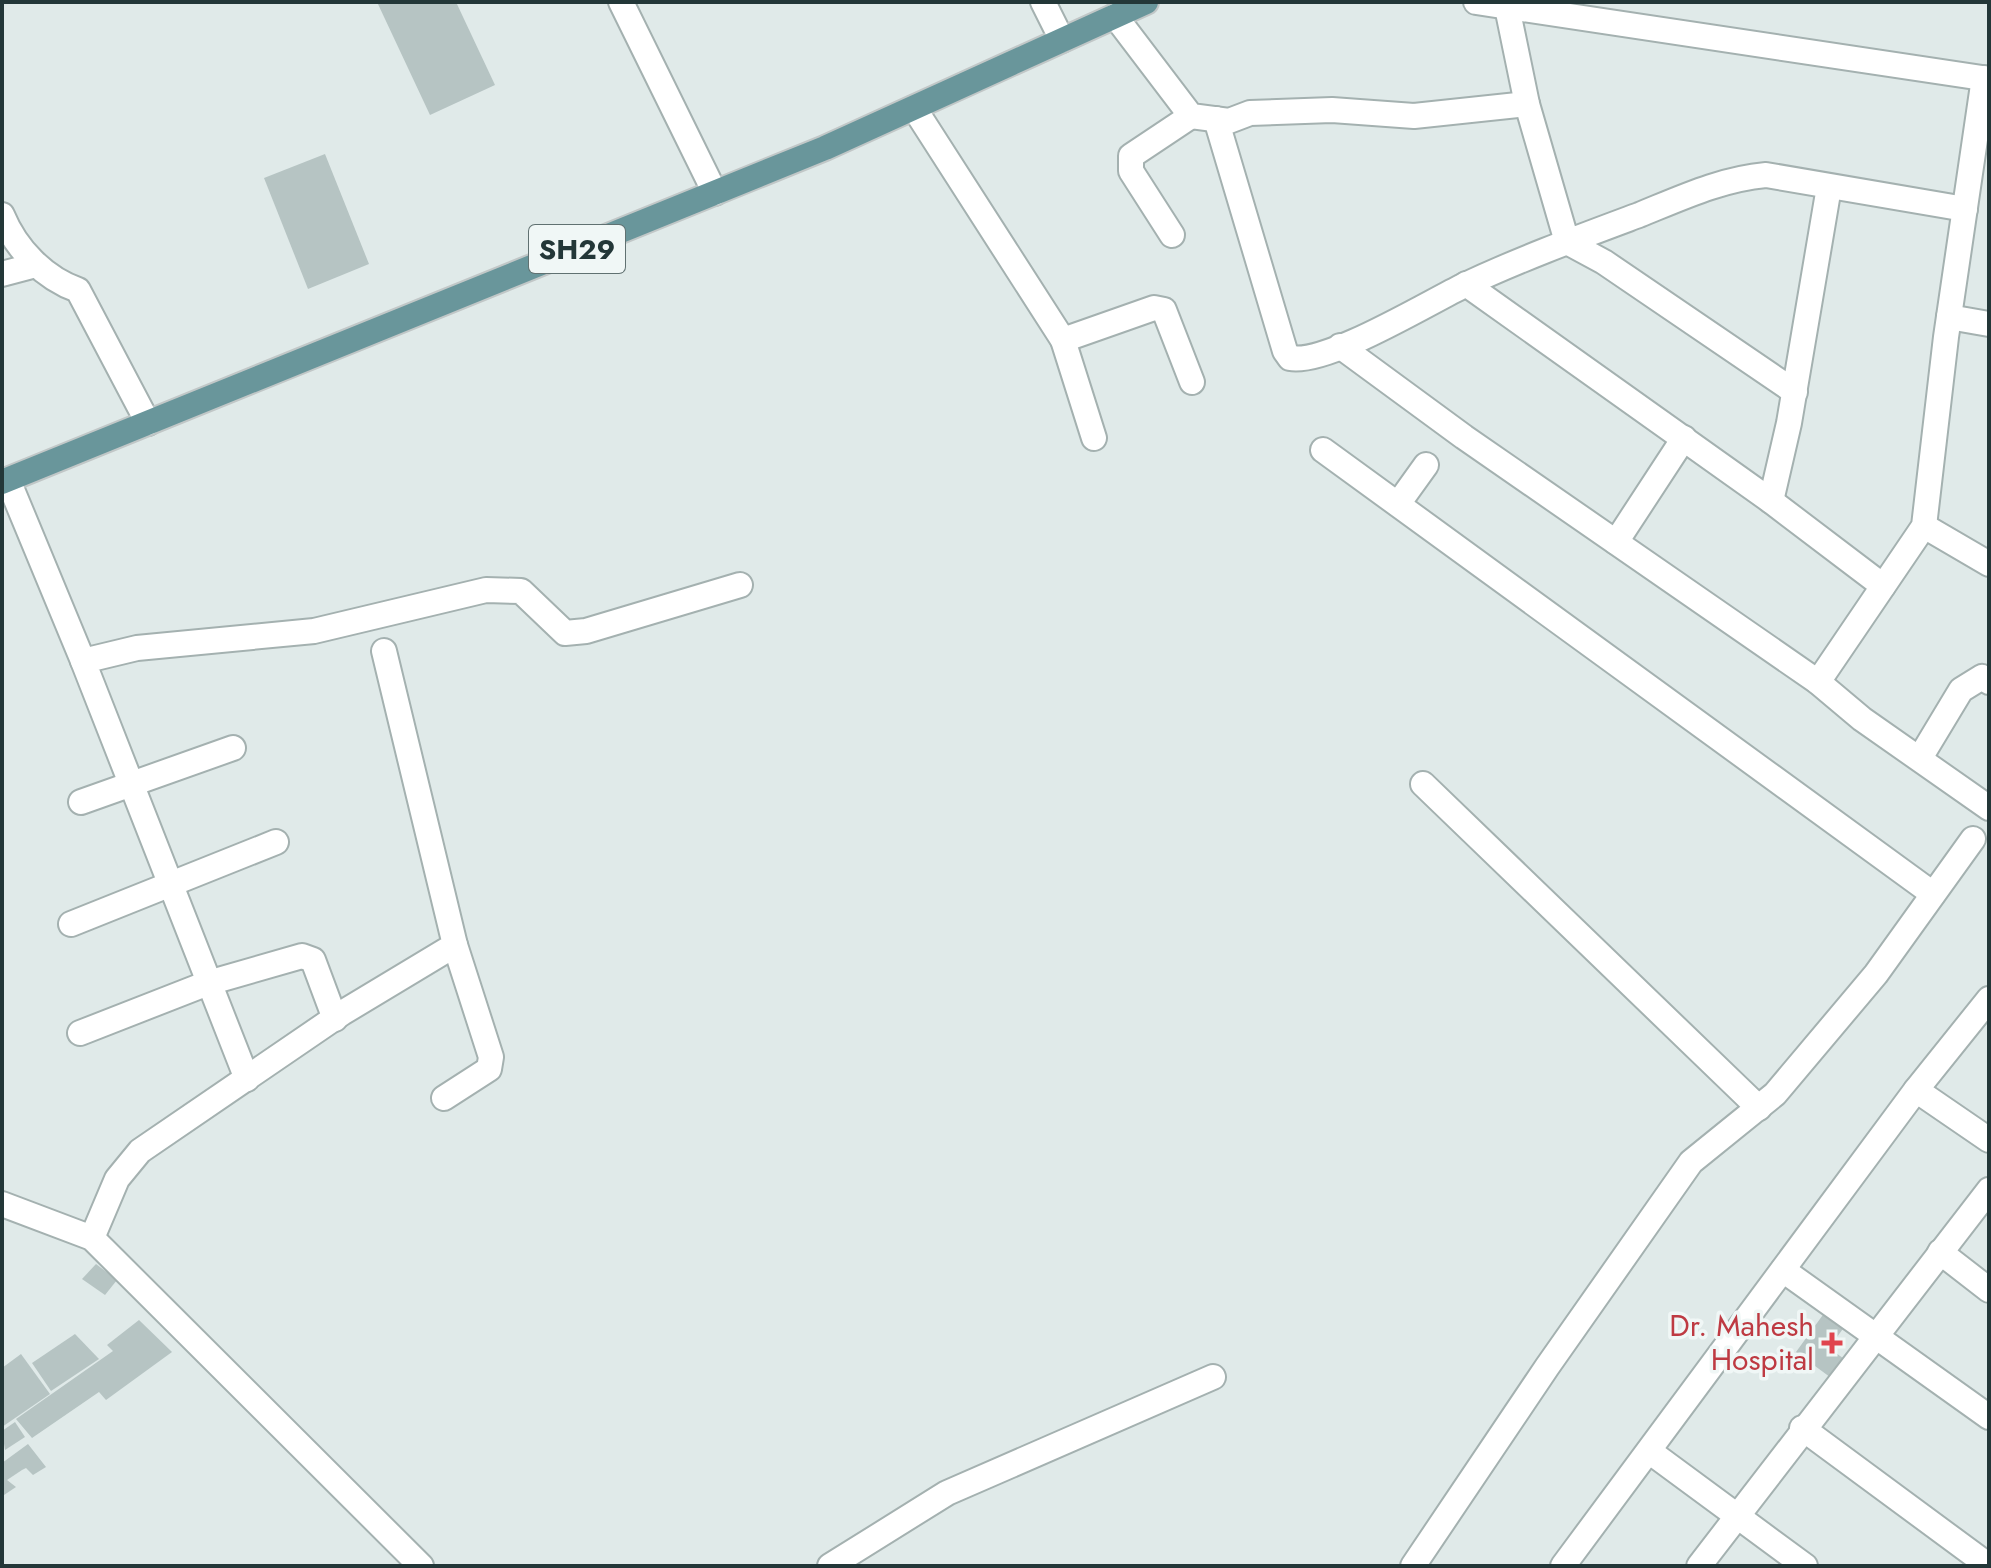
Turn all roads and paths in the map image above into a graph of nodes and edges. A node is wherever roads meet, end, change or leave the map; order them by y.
1 (621, 2) edge
2 (1043, 2) edge
3 (1146, 2) edge
4 (1476, 2) edge
5 (1507, 7) junction
6 (1115, 16) junction
7 (1062, 40) junction
8 (1986, 79) edge
9 (1527, 104) junction
10 (914, 108) junction
11 (1191, 116) junction
12 (1216, 119) junction
13 (1829, 187) junction
14 (715, 193) junction
15 (1965, 209) junction
16 (3, 221) edge
17 (1172, 235) dead end
18 (1567, 242) junction
19 (36, 265) junction
20 (2, 274) edge
21 (1466, 284) junction
22 (1949, 317) junction
23 (1989, 324) edge
24 (1063, 340) junction
25 (1340, 346) junction
26 (1192, 382) dead end
27 (1795, 392) junction
28 (148, 423) junction
29 (1094, 438) dead end
30 (1684, 438) junction
31 (1323, 450) dead end
32 (1426, 465) dead end
33 (5, 481) edge
34 (1771, 501) junction
35 (1398, 504) junction
36 (1924, 526) junction
37 (1616, 542) junction
38 (1989, 564) edge
39 (740, 585) dead end
40 (1883, 586) junction
41 (384, 651) dead end
42 (83, 661) junction
43 (1818, 682) junction
44 (1989, 682) edge
45 (233, 748) dead end
46 (1920, 758) junction
47 (132, 782) junction
48 (1423, 784) dead end
49 (81, 802) dead end
50 (1989, 808) edge
51 (1973, 839) dead end
52 (276, 842) dead end
53 (171, 886) junction
54 (1933, 894) junction
55 (71, 924) dead end
56 (455, 945) junction
57 (208, 983) junction
58 (1989, 999) edge
59 (335, 1019) junction
60 (1981, 1026) edge
61 (80, 1033) dead end
62 (247, 1079) junction
63 (1916, 1090) junction
64 (444, 1098) dead end
65 (1759, 1108) junction
66 (1989, 1140) edge
67 (1989, 1190) edge
68 (2, 1204) edge
69 (92, 1238) junction
70 (1940, 1252) junction
71 (1783, 1270) junction
72 (1989, 1290) edge
73 (1874, 1335) junction
74 (1213, 1377) dead end
75 (1989, 1417) edge
76 (1802, 1428) junction
77 (1649, 1451) junction
78 (1736, 1515) junction
79 (421, 1566) edge
80 (830, 1566) edge
81 (1413, 1566) edge
82 (1563, 1566) edge
83 (1699, 1566) edge
84 (1805, 1566) edge
85 (1989, 1566) edge

1 - 14 street
2 - 7 street
3 - 6 main road, SH29
4 - 5 street
5 - 8 street
5 - 9 street
6 - 7 main road, SH29
6 - 11 street
7 - 10 main road, SH29
8 - 15 street
9 - 12 street
9 - 18 street
10 - 14 main road, SH29
10 - 24 street
11 - 12 street
11 - 17 street
12 - 25 street
13 - 15 street
13 - 18 street
13 - 27 street
14 - 28 main road, SH29
15 - 22 street
16 - 19 street
18 - 21 street
18 - 27 street
19 - 20 street
19 - 28 street
21 - 25 street
21 - 30 street
22 - 23 street
22 - 36 street
24 - 26 street
24 - 29 street
25 - 37 street
27 - 34 street
28 - 33 main road, SH29
30 - 34 street
30 - 37 street
31 - 35 street
32 - 35 street
33 - 42 street
34 - 40 street
35 - 54 street
36 - 38 street
36 - 40 street
37 - 43 street
39 - 42 street
40 - 43 street
41 - 56 street
42 - 47 street
43 - 46 street
44 - 46 street
45 - 47 street
46 - 50 street
47 - 49 street
47 - 53 street
48 - 65 street
51 - 54 street
52 - 53 street
53 - 55 street
53 - 57 street
54 - 65 street
56 - 59 street
56 - 64 street
57 - 59 street
57 - 61 street
57 - 62 street
58 - 60 street
59 - 62 street
60 - 63 street
62 - 69 street
63 - 66 street
63 - 71 street
65 - 81 street
67 - 70 street
68 - 69 street
69 - 79 street
70 - 72 street
70 - 73 street
71 - 73 street
71 - 77 street
73 - 75 street
73 - 76 street
74 - 80 street
76 - 78 street
76 - 85 street
77 - 78 street
77 - 82 street
78 - 83 street
78 - 84 street

